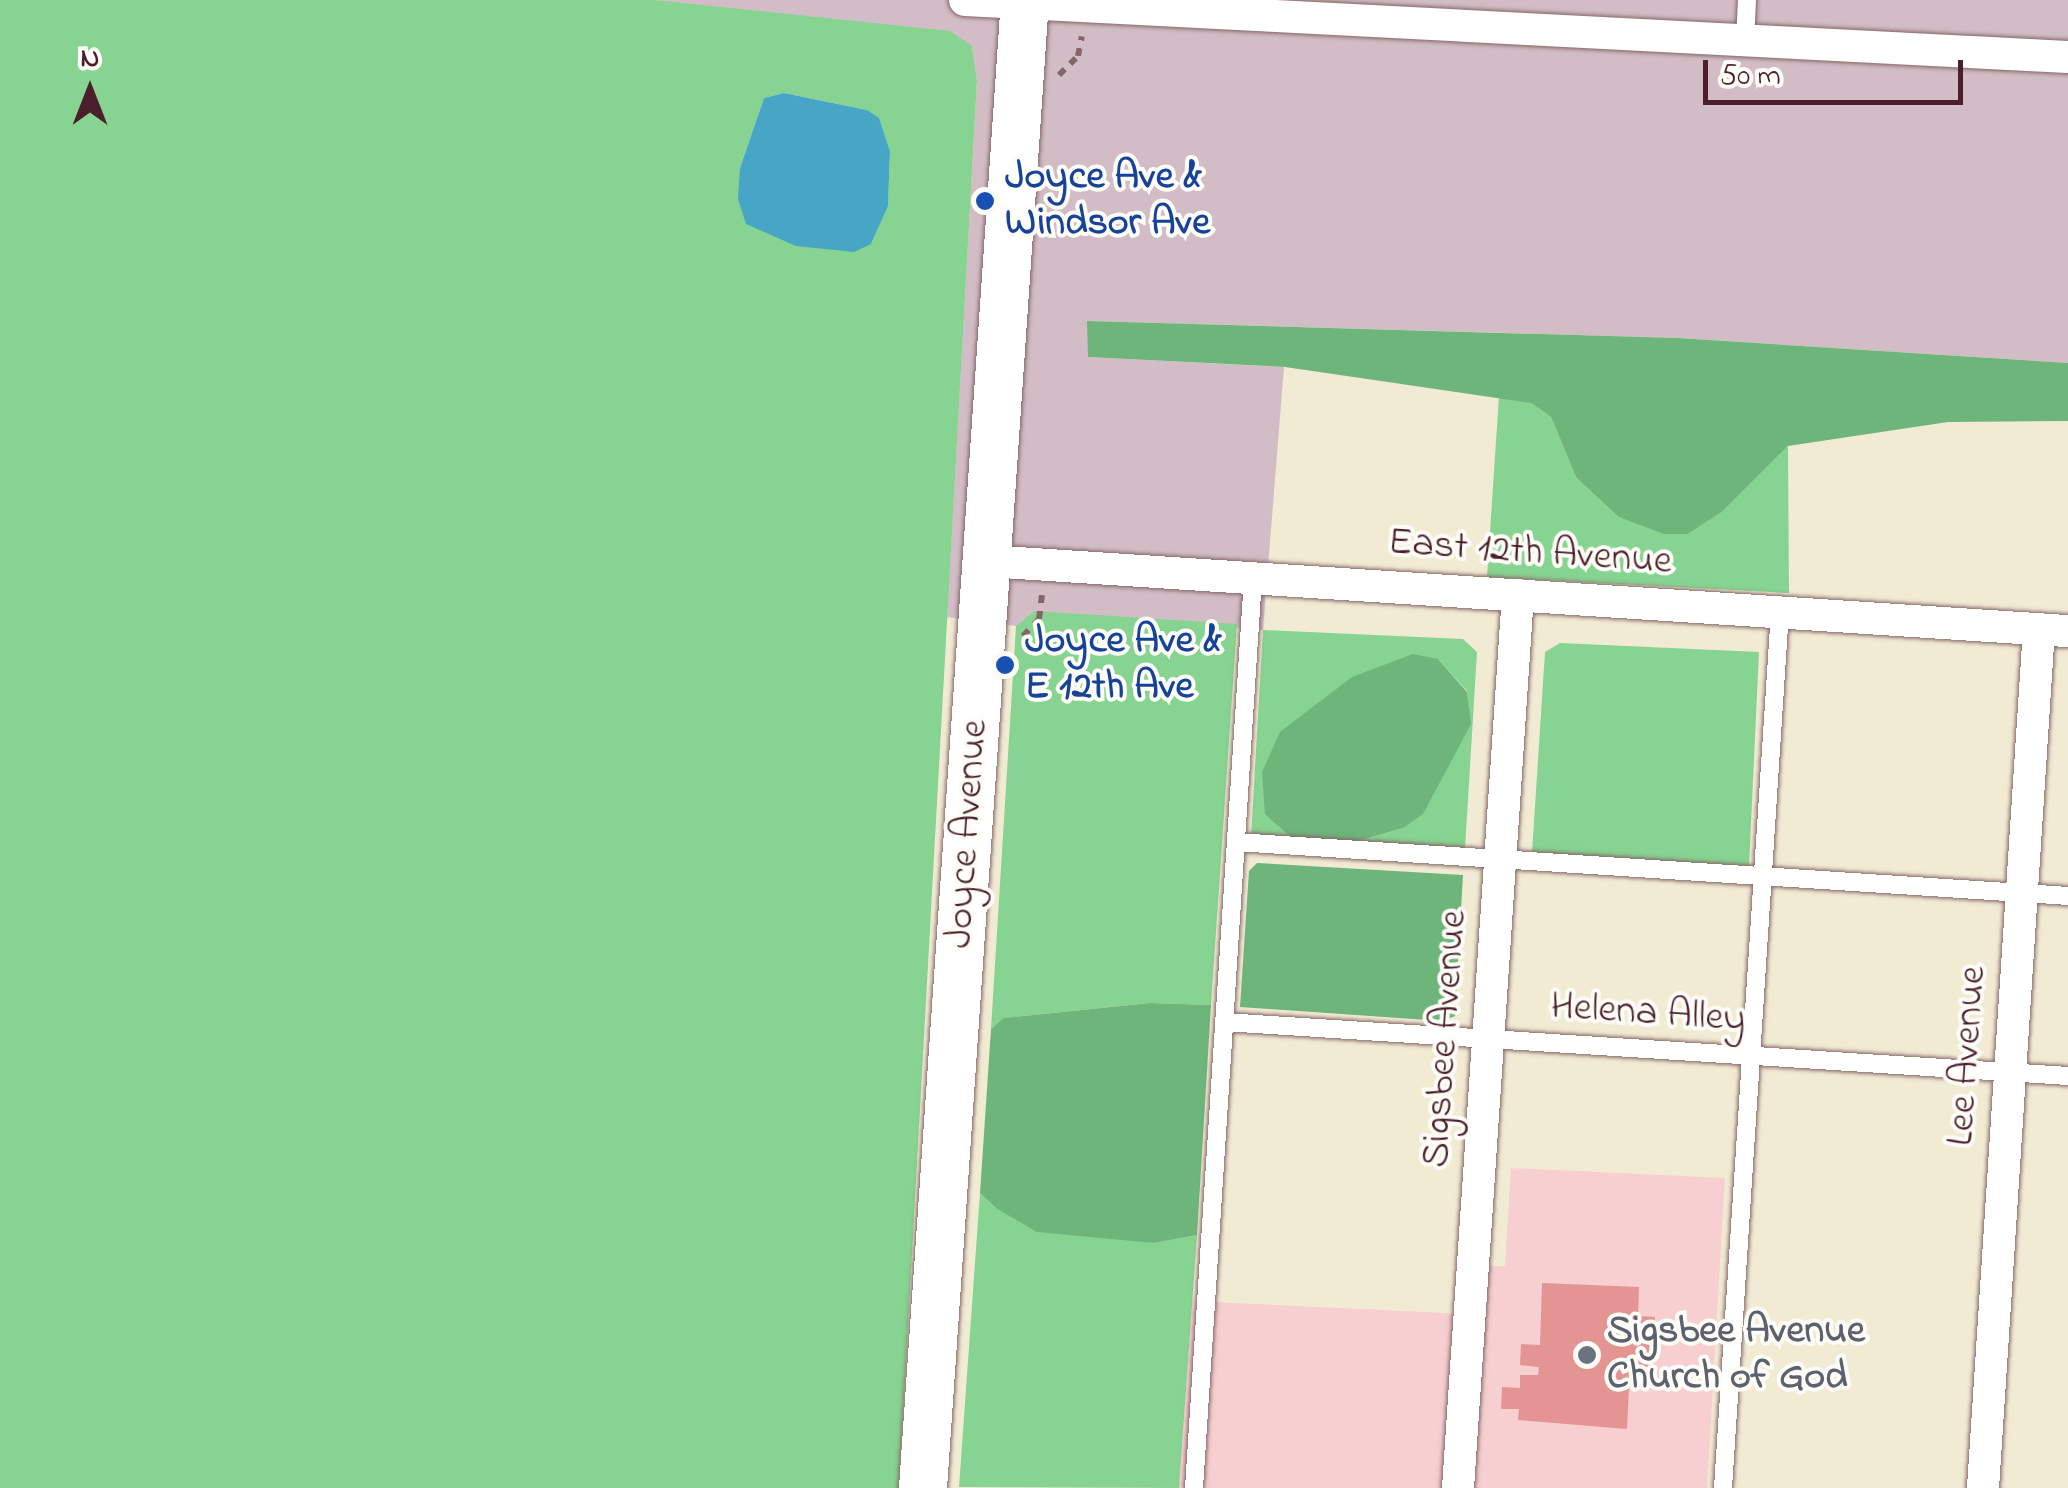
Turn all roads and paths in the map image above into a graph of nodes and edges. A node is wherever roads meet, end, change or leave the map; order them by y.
1 (965, 0) edge
2 (1747, 0) edge
3 (1024, 3) edge
4 (1745, 42) junction
5 (2068, 58) edge
6 (987, 560) junction
7 (1252, 578) junction
8 (1518, 595) junction
9 (1780, 612) junction
10 (2054, 630) edge
11 (1236, 842) junction
12 (1501, 859) junction
13 (1763, 876) junction
14 (2022, 893) junction
15 (2068, 896) edge
16 (1224, 1022) junction
17 (1488, 1038) junction
18 (1751, 1056) junction
19 (2010, 1073) junction
20 (2068, 1076) edge
21 (923, 1488) edge
22 (1194, 1488) edge
23 (1458, 1488) edge
24 (1723, 1488) edge
25 (1983, 1488) edge

1 - 3 street
2 - 4 lane
3 - 4 street
3 - 6 street, Joyce Avenue
4 - 5 street
6 - 7 street, East 12th Avenue
6 - 21 street, Joyce Avenue
7 - 8 street, East 12th Avenue
7 - 11 lane
8 - 9 street, East 12th Avenue
8 - 12 street, Sigsbee Avenue
9 - 10 street, East 12th Avenue
9 - 13 lane
10 - 14 street, Lee Avenue
11 - 12 lane
11 - 16 lane
12 - 13 lane
12 - 17 street, Sigsbee Avenue
13 - 14 lane
13 - 18 lane
14 - 15 lane
14 - 19 street, Lee Avenue
16 - 17 lane, Helena Alley
16 - 22 lane
17 - 18 lane, Helena Alley
17 - 23 street, Sigsbee Avenue
18 - 19 lane, Helena Alley
18 - 24 lane
19 - 20 lane, Helena Alley
19 - 25 street, Lee Avenue

